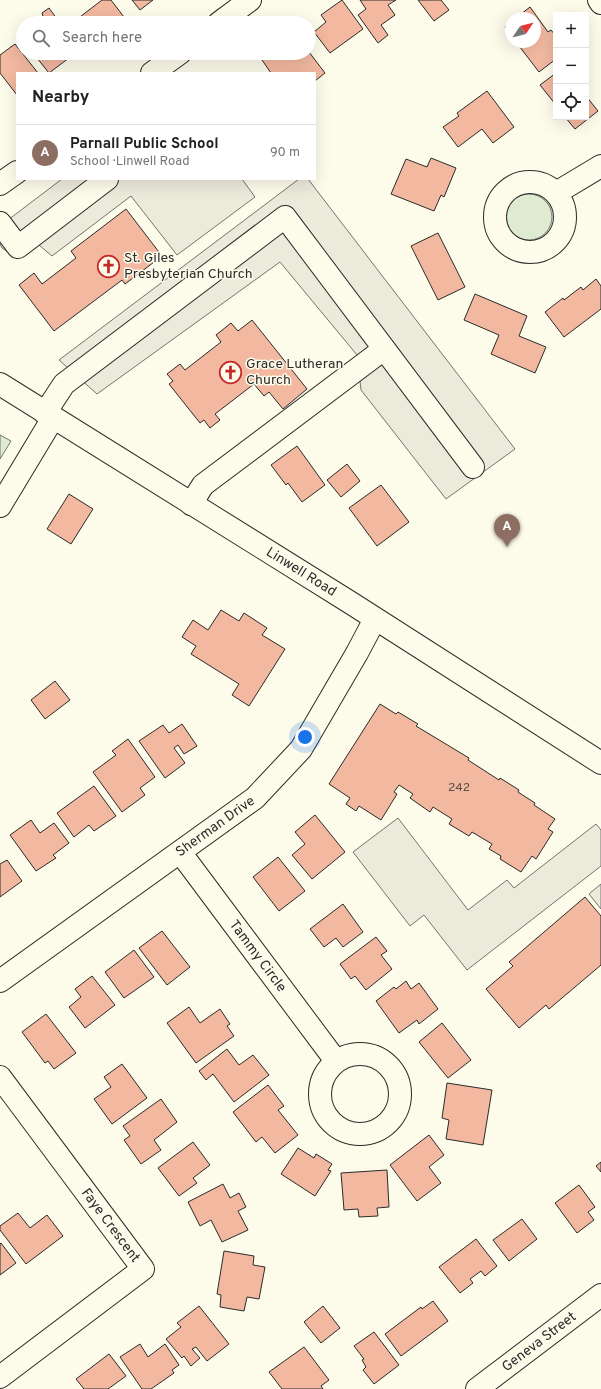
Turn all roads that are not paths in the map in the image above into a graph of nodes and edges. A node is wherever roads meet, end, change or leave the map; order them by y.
1 (250, 0) edge
2 (599, 0) edge
3 (601, 3) edge
4 (228, 16) edge
5 (170, 60) edge
6 (153, 72) edge
7 (601, 166) edge
8 (16, 173) edge
9 (106, 180) edge
10 (0, 184) edge
11 (556, 193) dead end
12 (0, 223) edge
13 (384, 349) junction
14 (0, 384) edge
15 (49, 415) junction
16 (473, 466) dead end
17 (191, 504) junction
18 (0, 506) edge
19 (375, 619) junction
20 (601, 763) edge
21 (180, 852) junction
22 (0, 981) edge
23 (336, 1061) dead end
24 (0, 1077) edge
25 (601, 1294) edge
26 (0, 1377) edge
27 (477, 1389) edge

1 - 4 street
2 - 3 street
5 - 6 street
7 - 11 street
8 - 10 street
9 - 12 street
13 - 15 street
13 - 16 street
13 - 17 street
14 - 15 street, Linwell Road
15 - 17 street, Linwell Road
15 - 18 street
17 - 19 street, Linwell Road
19 - 20 street, Linwell Road
19 - 21 street, Sherman Drive
21 - 22 street, Sherman Drive
21 - 23 street, Tammy Circle
24 - 26 street, Faye Crescent
25 - 27 street, Geneva Street

